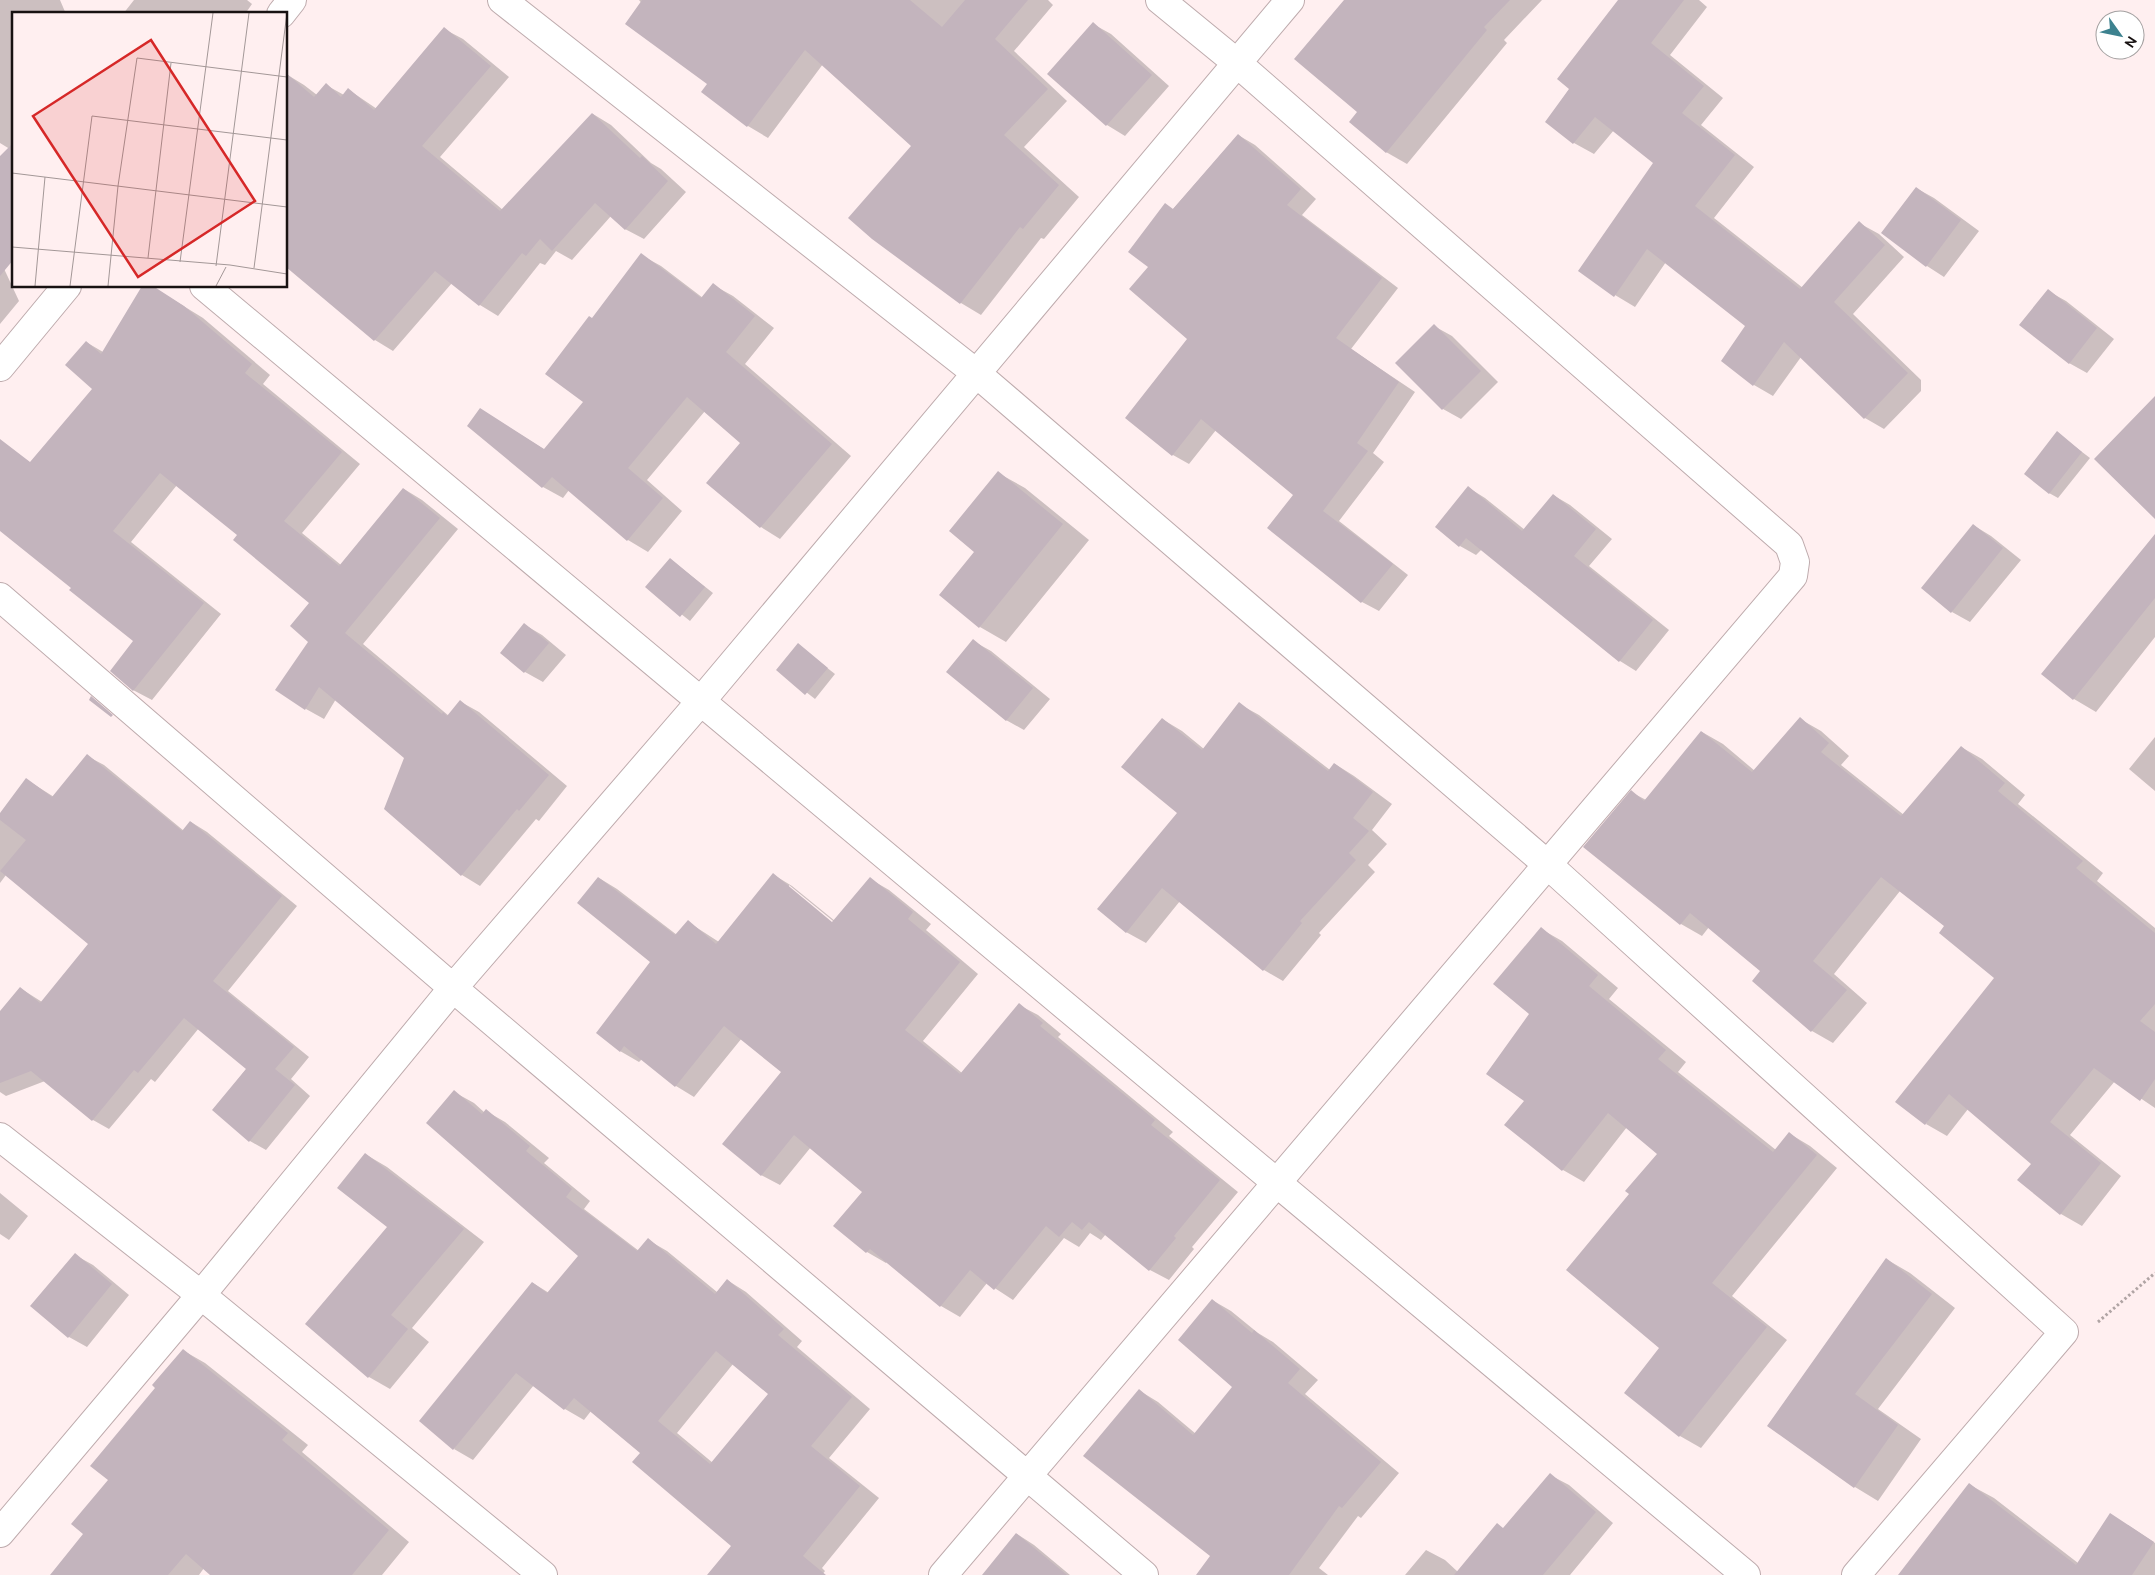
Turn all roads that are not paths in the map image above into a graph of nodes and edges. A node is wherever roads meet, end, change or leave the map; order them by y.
1 (292, 0) edge
2 (502, 0) edge
3 (1160, 0) edge
4 (1290, 0) edge
5 (283, 12) edge
6 (1237, 63) junction
7 (65, 288) edge
8 (206, 288) edge
9 (0, 366) edge
10 (976, 373) junction
11 (0, 597) edge
12 (700, 701) junction
13 (1548, 865) junction
14 (453, 988) junction
15 (0, 1137) edge
16 (1277, 1183) junction
17 (201, 1295) junction
18 (1027, 1476) junction
19 (0, 1533) edge
20 (543, 1575) edge
21 (943, 1575) edge
22 (1144, 1575) edge
23 (1746, 1575) edge
24 (1856, 1575) edge

1 - 5 street
2 - 10 street
3 - 6 street
4 - 6 street
6 - 10 street
6 - 13 street
7 - 9 street
8 - 12 street
10 - 12 street
10 - 13 street
11 - 14 street
12 - 14 street
12 - 16 street
13 - 16 street
13 - 24 street
14 - 17 street
14 - 18 street
15 - 17 street
16 - 18 street
16 - 23 street
17 - 19 street
17 - 20 street
18 - 21 street
18 - 22 street

